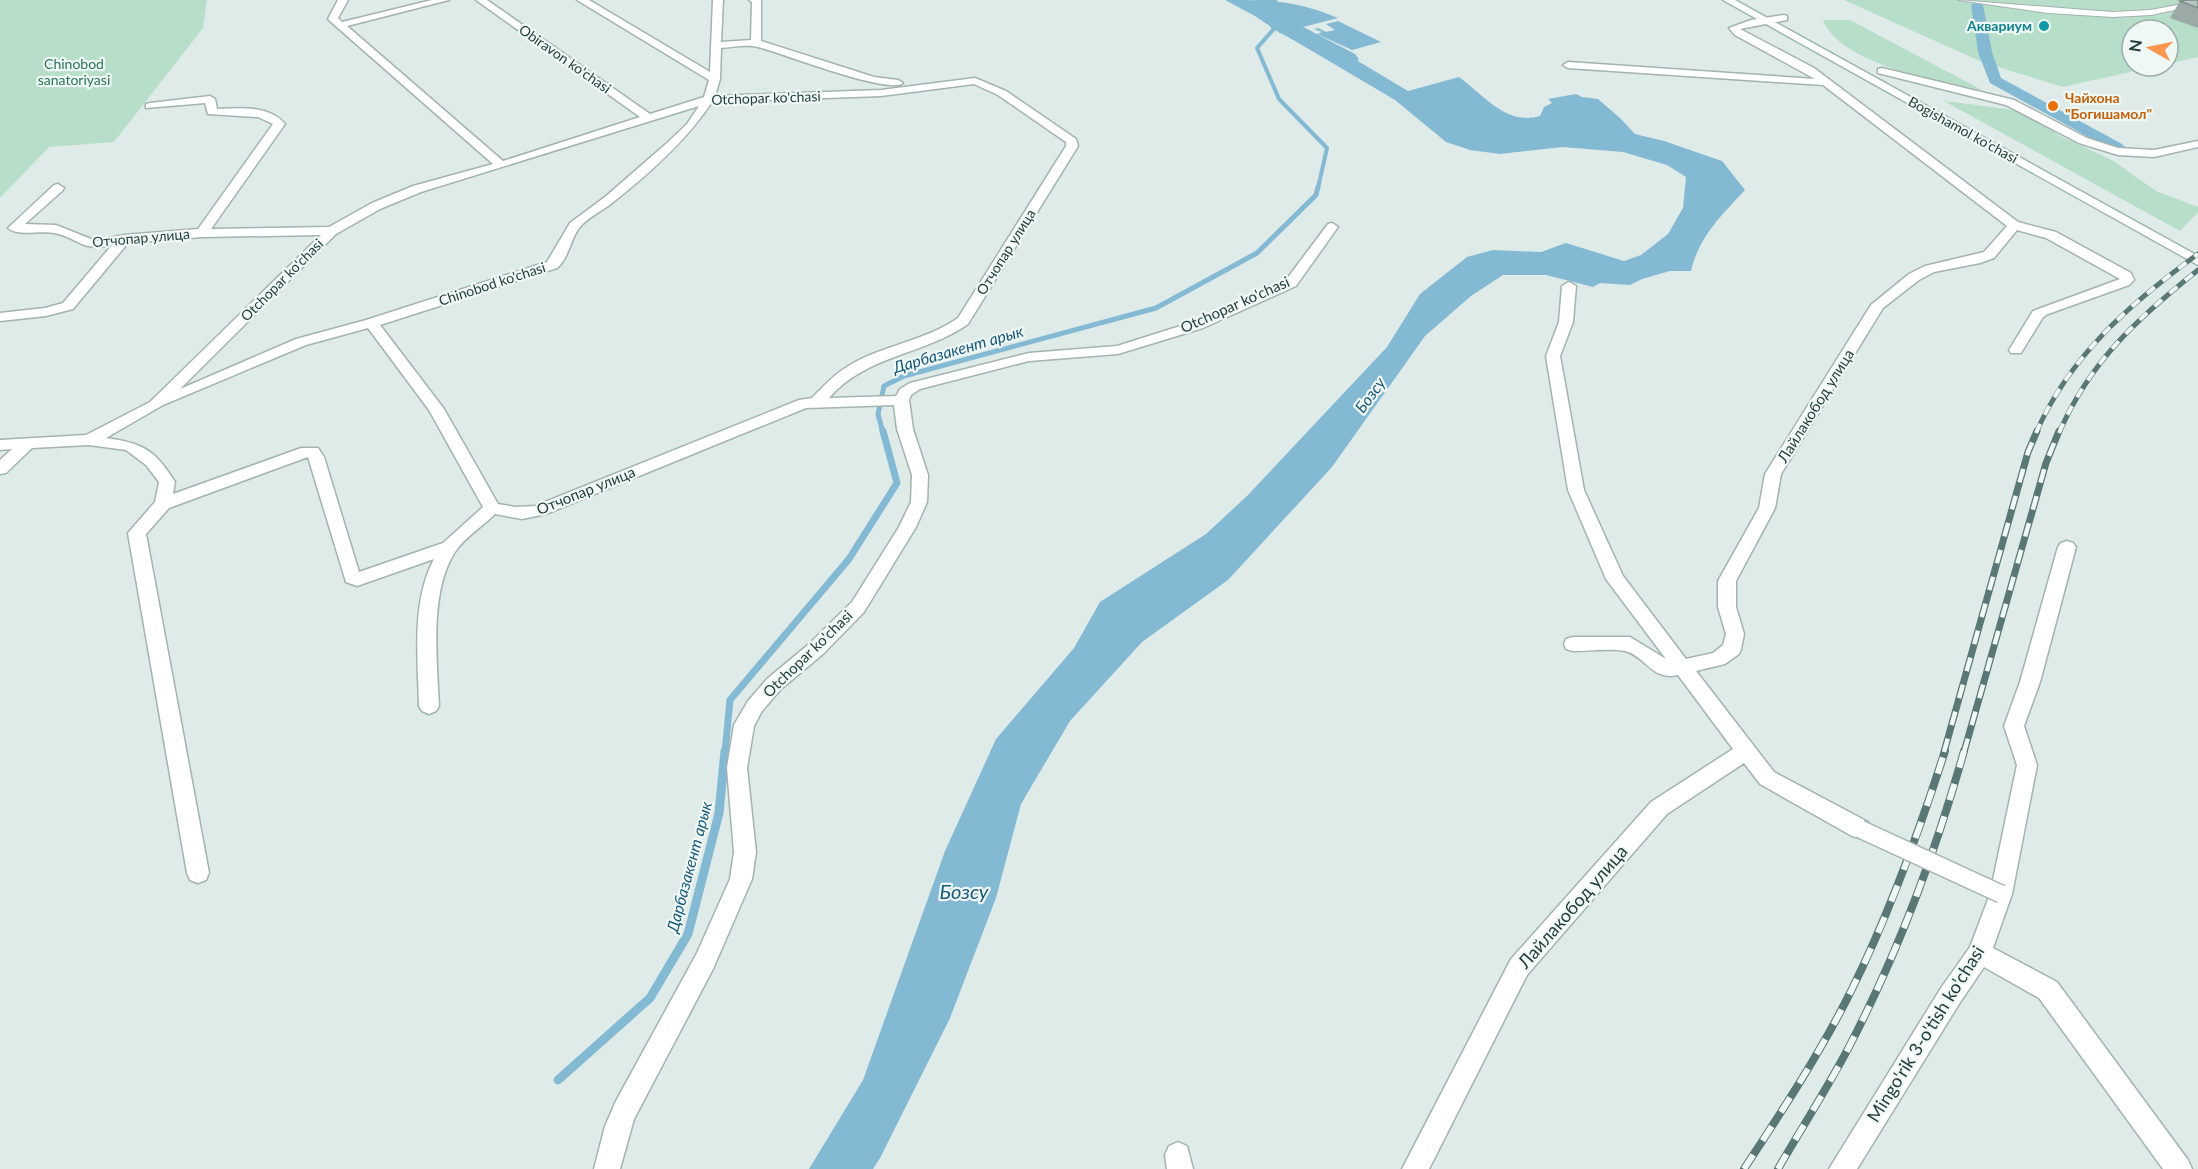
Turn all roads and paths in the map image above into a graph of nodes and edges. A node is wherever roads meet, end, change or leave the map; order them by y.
1 (343, 0) edge
2 (444, 0) edge
3 (481, 0) edge
4 (582, 0) edge
5 (717, 0) edge
6 (754, 0) edge
7 (1728, 0) edge
8 (1750, 0) edge
9 (1961, 0) edge
10 (2198, 3) edge
11 (1766, 20) junction
12 (340, 25) junction
13 (756, 43) junction
14 (715, 45) junction
15 (1868, 63) dead end
16 (1568, 65) dead end
17 (1882, 71) junction
18 (715, 79) junction
19 (1825, 82) junction
20 (898, 83) dead end
21 (1002, 93) joint
22 (1922, 93) dead end
23 (709, 99) junction
24 (150, 106) dead end
25 (649, 119) junction
26 (2198, 144) edge
27 (2033, 156) dead end
28 (501, 165) junction
29 (2074, 178) dead end
30 (58, 188) dead end
31 (2014, 225) junction
32 (1332, 226) dead end
33 (332, 231) junction
34 (202, 233) junction
35 (124, 239) junction
36 (2198, 261) edge
37 (1569, 286) dead end
38 (0, 317) edge
39 (371, 323) junction
40 (2016, 350) dead end
41 (901, 400) junction
42 (818, 402) junction
43 (155, 405) junction
44 (89, 440) junction
45 (28, 443) junction
46 (0, 445) edge
47 (0, 462) edge
48 (0, 469) edge
49 (163, 504) junction
50 (492, 508) junction
51 (450, 547) junction
52 (2067, 547) dead end
53 (1573, 644) dead end
54 (1685, 668) junction
55 (429, 706) dead end
56 (1746, 751) junction
57 (1860, 830) joint
58 (198, 873) dead end
59 (2001, 894) junction
60 (1980, 953) junction
61 (609, 1164) edge
62 (1415, 1169) edge
63 (1842, 1169) edge
64 (2179, 1169) edge

1 - 12 street
2 - 12 street
3 - 25 street, Obiravon ko'chasi
4 - 18 street
5 - 14 street, Chinobod ko'chasi
6 - 13 street
7 - 11 street, Bogishamol ko'chasi
8 - 11 street
9 - 10 street
11 - 19 street
11 - 36 street, Bogishamol ko'chasi
12 - 28 street
13 - 14 street
13 - 20 street
14 - 18 street, Chinobod ko'chasi
15 - 17 street, Bogishamol ko'chasi
16 - 19 street
17 - 22 street, Bogishamol ko'chasi
17 - 26 street
18 - 23 street, Chinobod ko'chasi
19 - 31 street
21 - 23 street, Otchopar ko'chasi
21 - 42 street, Отчопар улица
23 - 25 street, Otchopar ko'chasi
23 - 39 street, Chinobod ko'chasi
24 - 34 street
25 - 28 street, Otchopar ko'chasi
27 - 29 street, Bogishamol ko'chasi
28 - 33 street, Otchopar ko'chasi
30 - 35 street, Отчопар улица
31 - 40 street
31 - 54 street, Лайлакобод улица
32 - 41 street, Otchopar ko'chasi
33 - 34 street, Отчопар улица
33 - 43 street, Otchopar ko'chasi
34 - 35 street, Отчопар улица
35 - 38 street
37 - 54 street
39 - 43 street, Chinobod ko'chasi
39 - 50 street
41 - 42 street, Отчопар улица
41 - 61 street, Otchopar ko'chasi
42 - 50 street, Отчопар улица
43 - 44 street, Otchopar ko'chasi
44 - 45 street
44 - 49 street
45 - 46 street
45 - 47 street
45 - 48 street
49 - 51 street
49 - 58 street
50 - 51 street
51 - 55 street
52 - 59 street, Mingo'rik 3-o'tish ko'chasi
53 - 54 street, Лайлакобод улица
54 - 56 street
56 - 57 street
56 - 62 street, Лайлакобод улица
57 - 59 street, bridge
59 - 60 street, Mingo'rik 3-o'tish ko'chasi
60 - 63 street, Mingo'rik 3-o'tish ko'chasi
60 - 64 street

